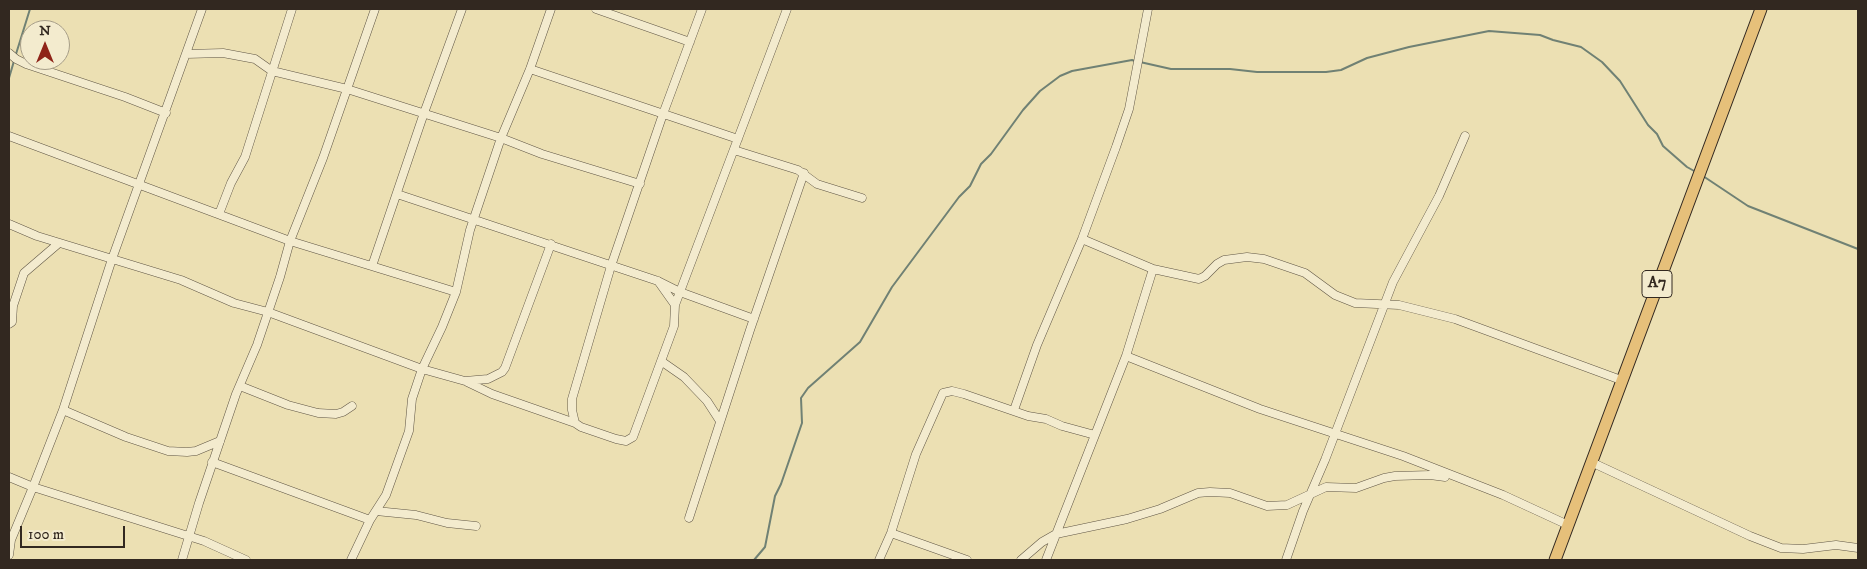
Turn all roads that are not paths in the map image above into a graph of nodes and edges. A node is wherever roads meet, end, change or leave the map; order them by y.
1 (202, 9) edge
2 (292, 9) edge
3 (375, 9) edge
4 (462, 9) edge
5 (552, 9) edge
6 (596, 9) edge
7 (702, 9) edge
8 (787, 9) edge
9 (1148, 9) edge
10 (1761, 9) edge
11 (690, 42) junction
12 (9, 53) edge
13 (186, 54) junction
14 (530, 68) junction
15 (272, 71) junction
16 (347, 89) junction
17 (166, 113) junction
18 (424, 114) junction
19 (663, 114) junction
20 (9, 136) edge
21 (1465, 136) dead end
22 (501, 138) junction
23 (738, 139) junction
24 (734, 150) junction
25 (804, 173) junction
26 (640, 184) junction
27 (140, 185) junction
28 (397, 194) junction
29 (862, 198) dead end
30 (219, 214) junction
31 (474, 220) junction
32 (9, 224) edge
33 (1082, 239) junction
34 (290, 241) junction
35 (59, 243) junction
36 (551, 244) junction
37 (112, 259) junction
38 (372, 266) junction
39 (612, 266) junction
40 (1153, 269) junction
41 (658, 281) junction
42 (456, 292) junction
43 (680, 292) junction
44 (1385, 303) junction
45 (675, 305) junction
46 (268, 312) junction
47 (754, 319) junction
48 (9, 324) edge
49 (1126, 356) junction
50 (661, 361) junction
51 (422, 369) junction
52 (1621, 380) junction
53 (466, 381) junction
54 (240, 386) junction
55 (352, 406) dead end
56 (63, 410) junction
57 (1014, 410) junction
58 (575, 422) junction
59 (720, 422) junction
60 (1335, 434) junction
61 (1095, 435) junction
62 (220, 441) junction
63 (212, 462) junction
64 (1592, 462) junction
65 (9, 477) edge
66 (1466, 482) junction
67 (32, 487) junction
68 (1310, 494) junction
69 (376, 511) junction
70 (689, 518) dead end
71 (370, 520) junction
72 (1568, 525) junction
73 (476, 526) dead end
74 (891, 532) junction
75 (1056, 534) junction
76 (188, 538) junction
77 (1858, 548) edge
78 (9, 555) edge
79 (182, 560) edge
80 (246, 560) edge
81 (351, 560) edge
82 (879, 560) edge
83 (967, 560) edge
84 (1021, 560) edge
85 (1046, 560) edge
86 (1286, 560) edge
87 (1555, 560) edge

1 - 13 street
2 - 15 street
3 - 16 street
4 - 18 street
5 - 14 street
6 - 11 street
7 - 11 street
8 - 23 street
9 - 33 street
10 - 52 highway, A7
11 - 19 street
12 - 17 street
13 - 15 street
13 - 17 street
14 - 19 street
14 - 22 street
15 - 16 street
15 - 30 street
16 - 18 street
16 - 34 street
17 - 27 street
18 - 22 street
18 - 28 street
19 - 23 street
19 - 26 street
20 - 27 street
21 - 44 street
22 - 26 street
22 - 31 street
23 - 24 street
24 - 25 street
24 - 43 street
25 - 29 street
25 - 47 street
26 - 39 street
27 - 30 street
27 - 37 street
28 - 31 street
28 - 38 street
30 - 34 street
31 - 36 street
31 - 42 street
32 - 35 street
33 - 40 street
33 - 57 street
34 - 38 street
34 - 46 street
35 - 37 street
35 - 48 street
36 - 39 street
36 - 53 street
37 - 46 street
37 - 56 street
38 - 42 street
39 - 41 street
39 - 58 street
40 - 44 street
40 - 49 street
41 - 43 street
41 - 45 street
42 - 51 street
43 - 45 street
43 - 47 street
44 - 52 street
44 - 60 street
45 - 50 street
46 - 51 street
46 - 54 street
47 - 59 street
49 - 60 street
49 - 61 street
50 - 58 street
50 - 59 street
51 - 53 street
51 - 69 street
52 - 64 highway, A7
53 - 58 street
54 - 55 street
54 - 62 street
56 - 62 street
56 - 67 street
57 - 61 street
57 - 74 street
59 - 70 street
60 - 66 street
60 - 68 street
61 - 75 street
62 - 63 street
63 - 71 street
63 - 76 street
64 - 72 highway, A7
64 - 77 street
65 - 67 street
66 - 68 street
66 - 72 street
67 - 76 street
67 - 78 street
68 - 75 street
68 - 86 street
69 - 71 street
69 - 73 street
71 - 81 street
72 - 87 highway, A7
74 - 82 street
74 - 83 street
75 - 84 street
75 - 85 street
76 - 79 street
76 - 80 street

